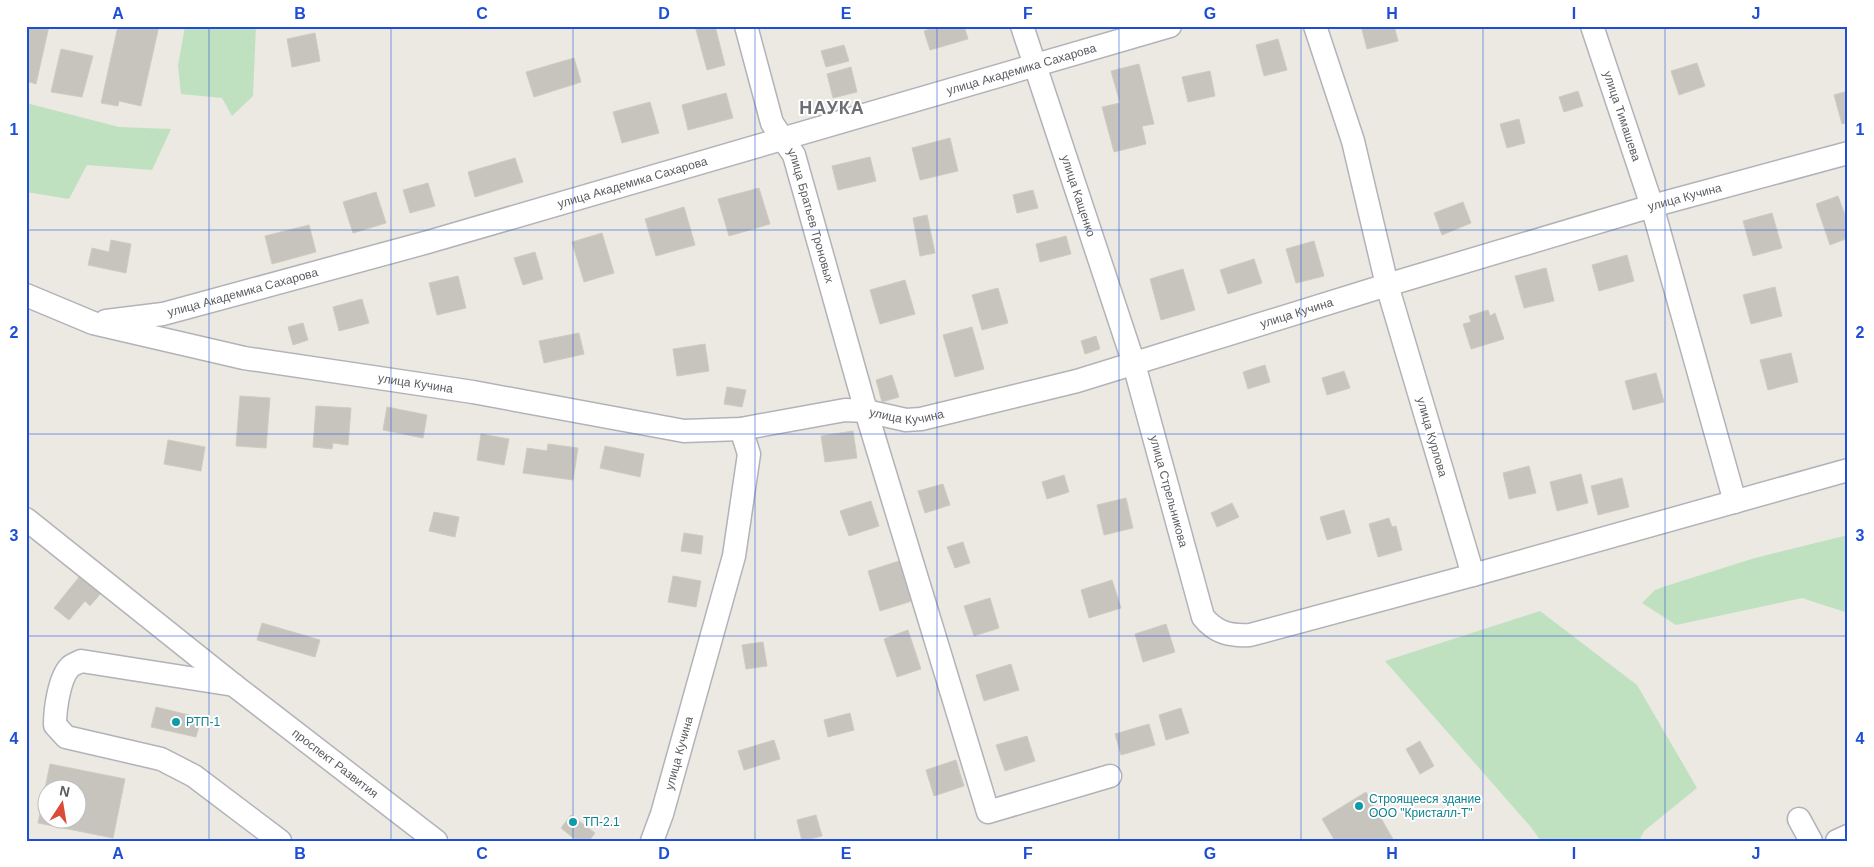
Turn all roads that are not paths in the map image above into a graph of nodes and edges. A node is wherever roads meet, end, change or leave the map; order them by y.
1 (746, 26) edge
2 (1022, 26) edge
3 (1170, 26) edge
4 (1315, 26) edge
5 (1592, 26) edge
6 (1034, 66) junction
7 (783, 139) junction
8 (1848, 153) edge
9 (1652, 206) junction
10 (1387, 285) junction
11 (26, 295) edge
12 (163, 314) junction
13 (93, 323) junction
14 (156, 339) junction
15 (1134, 364) junction
16 (866, 410) junction
17 (741, 429) junction
18 (1848, 470) edge
19 (1735, 502) junction
20 (26, 519) edge
21 (1473, 575) junction
22 (235, 686) junction
23 (1110, 776) dead end
24 (1800, 819) dead end
25 (1848, 836) edge
26 (280, 841) edge
27 (436, 841) edge
28 (652, 841) edge
29 (1811, 841) edge
30 (1837, 841) edge

1 - 7 street, улица Братьев Троновых
2 - 6 street, улица Кащенко
3 - 6 street, улица Академика Сахарова
4 - 10 street, улица Курлова
5 - 9 street, улица Тимашева
6 - 7 street, улица Академика Сахарова
6 - 15 street, улица Кащенко
7 - 12 street, улица Академика Сахарова
7 - 16 street, улица Братьев Троновых
8 - 9 street, улица Кучина
9 - 10 street, улица Кучина
9 - 19 street, улица Тимашева
10 - 15 street, улица Кучина
10 - 21 street, улица Курлова
11 - 13 street, улица Кучина
12 - 13 street, улица Академика Сахарова
12 - 14 street
13 - 14 street, улица Кучина
14 - 17 street, улица Кучина
15 - 16 street, улица Кучина
15 - 21 street, улица Стрельникова
16 - 17 street, улица Кучина
16 - 23 street, улица Братьев Троновых
17 - 28 street, улица Кучина
18 - 19 street
19 - 21 street
20 - 22 street, проспект Развития
22 - 26 street
22 - 27 street, проспект Развития
24 - 29 street
25 - 30 street

